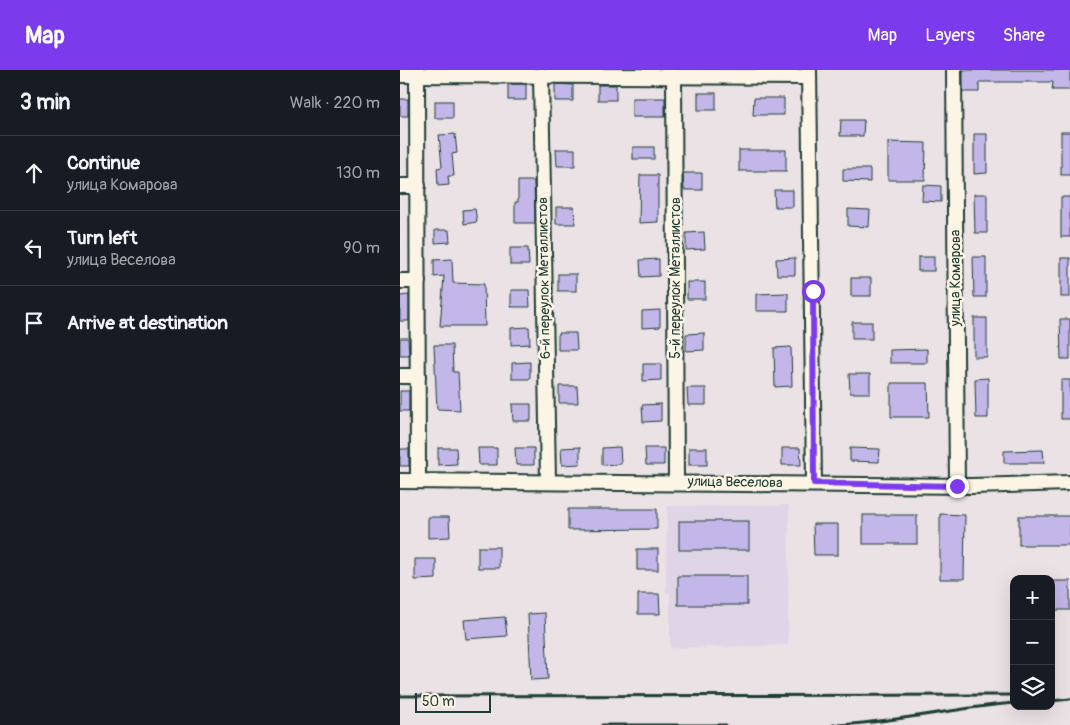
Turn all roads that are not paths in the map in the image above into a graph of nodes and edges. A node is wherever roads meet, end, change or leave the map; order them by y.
1 (954, 70) edge
2 (417, 73) edge
3 (809, 73) edge
4 (400, 75) edge
5 (541, 75) junction
6 (674, 75) junction
7 (400, 186) edge
8 (418, 186) junction
9 (400, 281) edge
10 (418, 281) junction
11 (400, 376) edge
12 (418, 376) junction
13 (400, 481) edge
14 (418, 481) junction
15 (548, 481) junction
16 (676, 481) junction
17 (814, 483) junction
18 (1070, 483) edge
19 (957, 486) junction

1 - 19 street, улица Комарова
2 - 4 street
2 - 5 street
2 - 8 street
3 - 6 street
3 - 17 street
5 - 6 street
5 - 15 street, 6-й переулок Металлистов
6 - 16 street, 5-й переулок Металлистов
7 - 8 street
8 - 10 street
9 - 10 street
10 - 12 street
11 - 12 street
12 - 14 street
13 - 14 street, улица Веселова
14 - 15 street, улица Веселова
15 - 16 street, улица Веселова
16 - 17 street, улица Веселова
17 - 19 street, улица Веселова
18 - 19 street, улица Веселова

